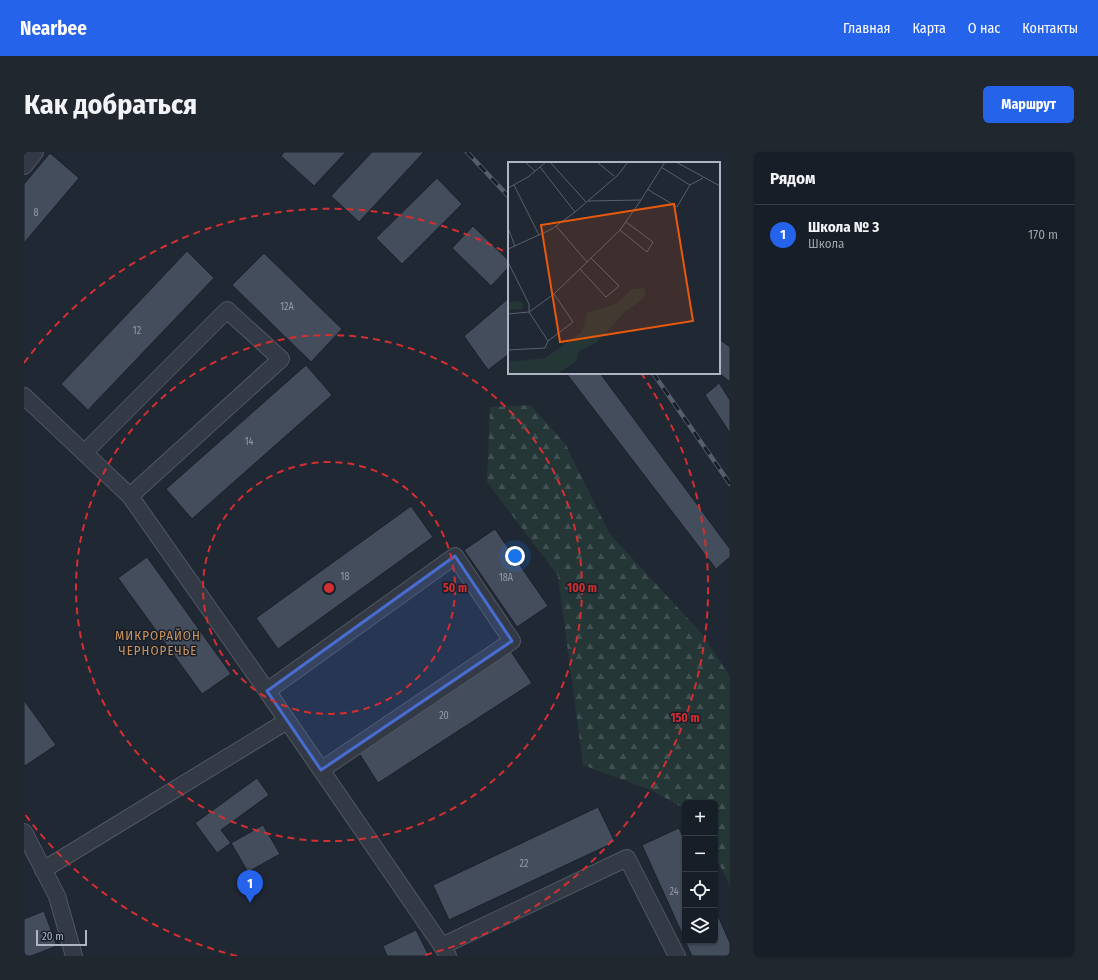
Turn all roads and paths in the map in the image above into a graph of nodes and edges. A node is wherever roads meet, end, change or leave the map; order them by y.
1 (35, 152) edge
2 (24, 166) edge
3 (24, 396) edge
4 (84, 453) junction
5 (130, 496) junction
6 (267, 691) junction
7 (287, 721) junction
8 (321, 770) junction
9 (24, 832) edge
10 (43, 870) junction
11 (445, 951) edge
12 (74, 956) edge
13 (677, 956) edge

1 - 2 street
3 - 4 street
4 - 5 street
4 - 5 street
5 - 6 street
6 - 7 street
6 - 8 street
7 - 8 street
7 - 10 street
8 - 11 street
9 - 10 street
10 - 12 street
11 - 13 street

